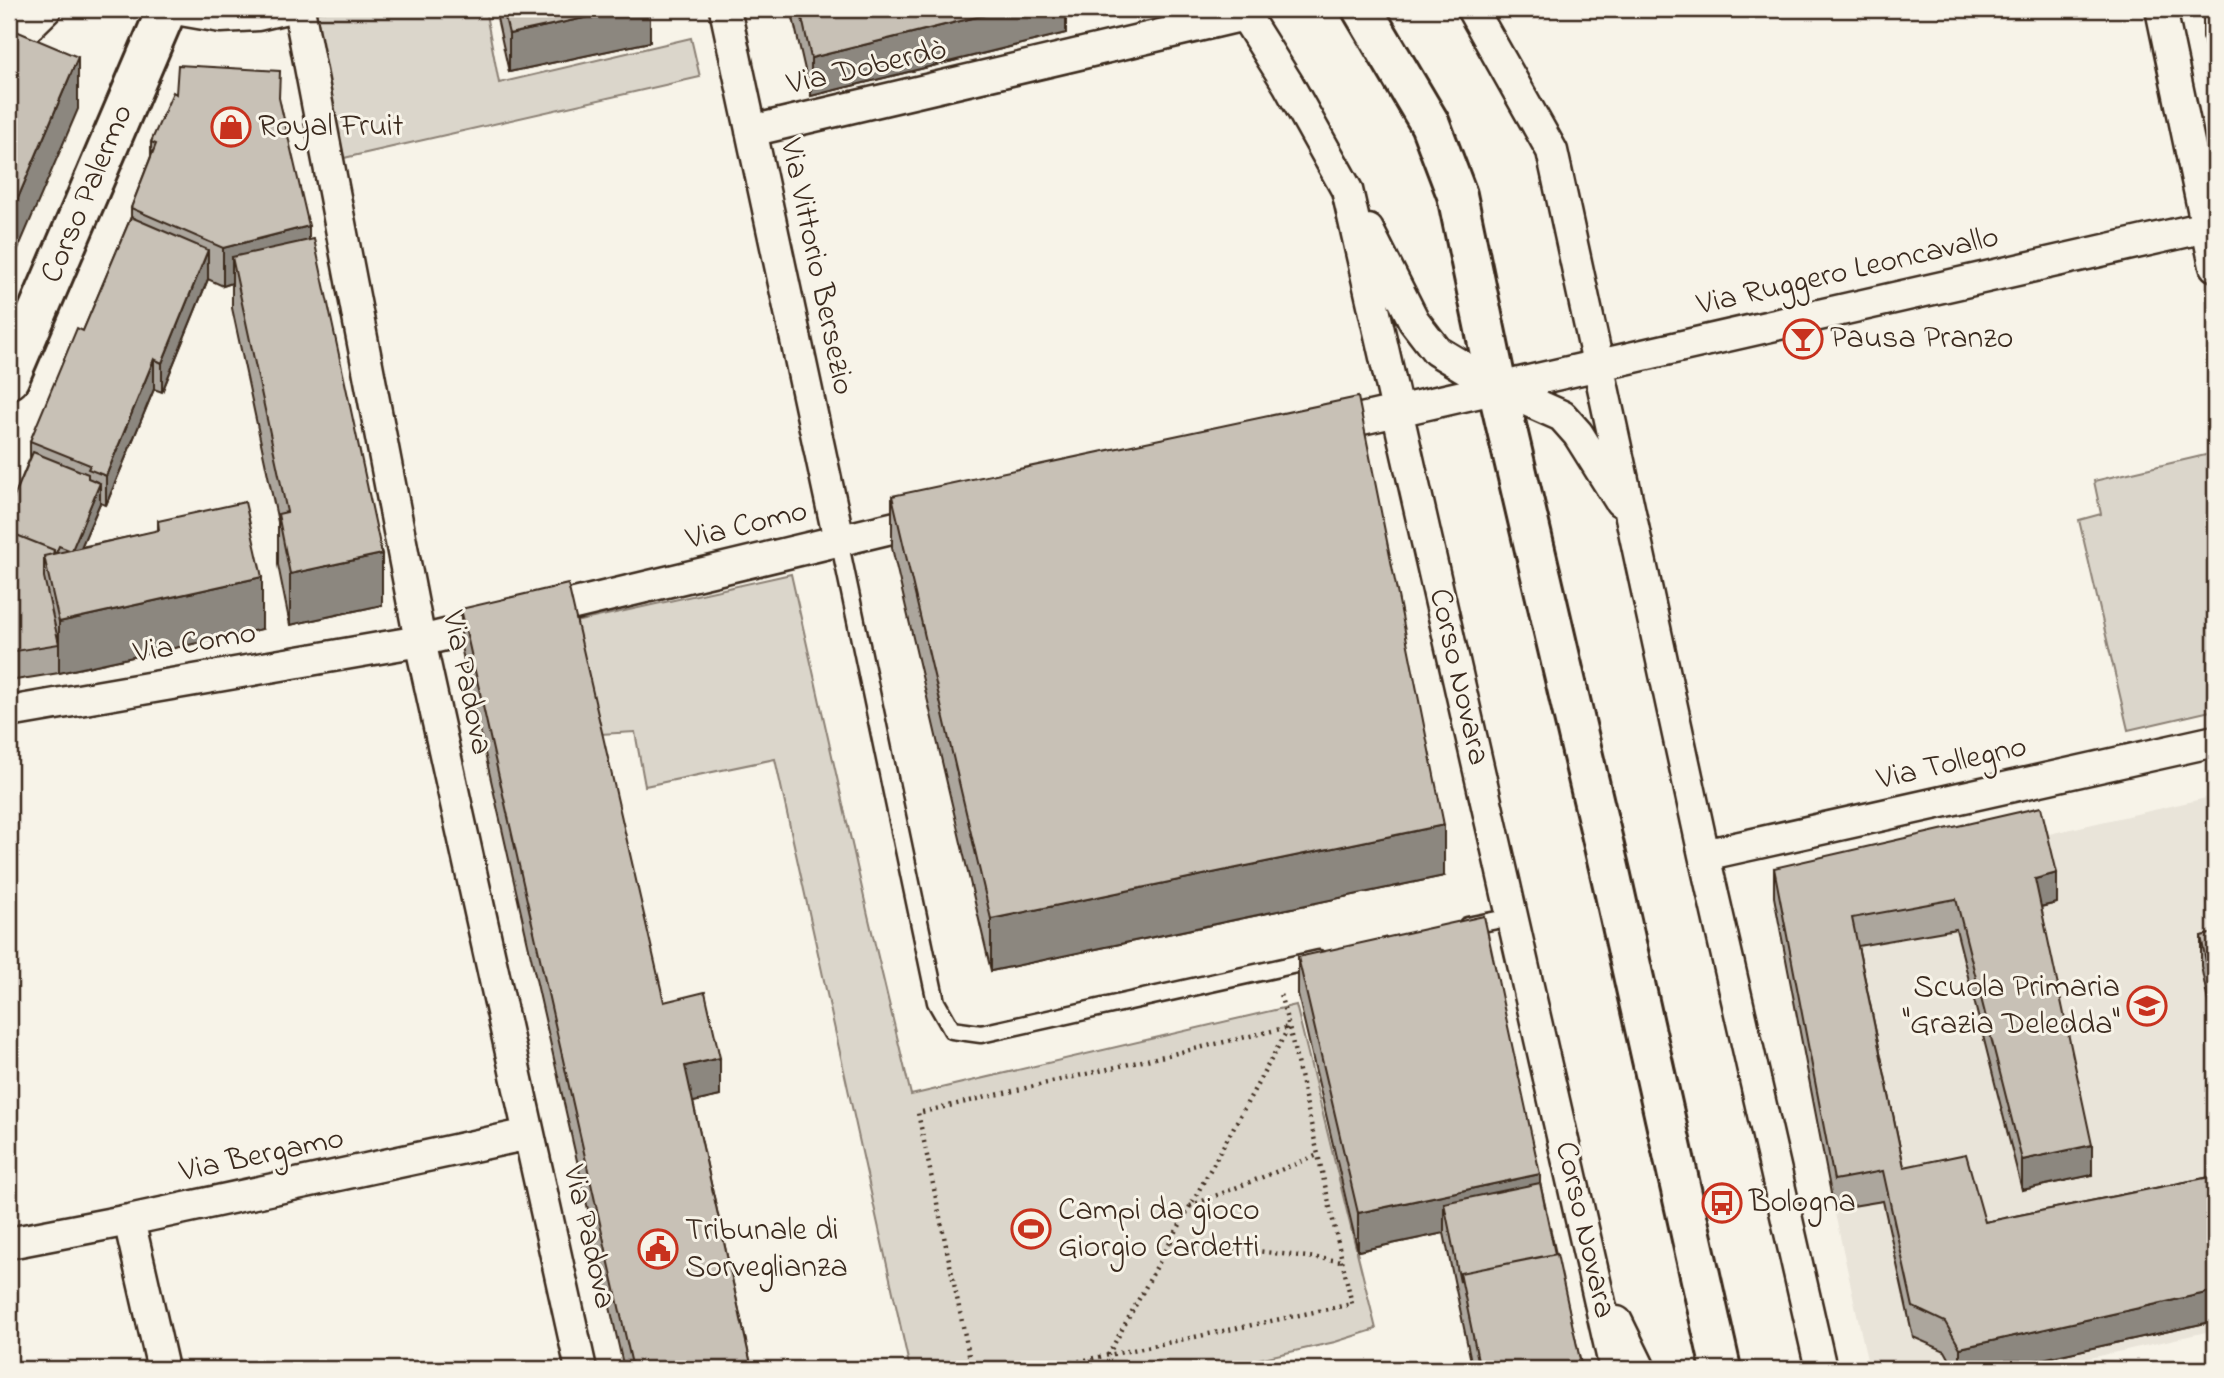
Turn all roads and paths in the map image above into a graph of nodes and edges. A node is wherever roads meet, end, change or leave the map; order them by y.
1 (46, 9) edge
2 (167, 9) edge
3 (175, 9) edge
4 (283, 9) edge
5 (299, 9) edge
6 (725, 9) edge
7 (1362, 9) edge
8 (1472, 9) edge
9 (2161, 9) edge
10 (1243, 12) edge
11 (9, 45) edge
12 (751, 131) junction
13 (1347, 190) junction
14 (2211, 226) edge
15 (2215, 266) edge
16 (1599, 364) junction
17 (9, 379) edge
18 (1497, 387) junction
19 (1398, 411) junction
20 (1302, 433) edge
21 (961, 512) edge
22 (1632, 521) junction
23 (839, 540) junction
24 (421, 641) junction
25 (9, 712) edge
26 (2215, 741) edge
27 (1704, 855) junction
28 (1512, 917) junction
29 (1453, 929) edge
30 (1338, 955) edge
31 (1289, 1027) junction
32 (529, 1135) junction
33 (1318, 1155) junction
34 (1189, 1207) junction
35 (129, 1220) junction
36 (1171, 1241) junction
37 (9, 1243) edge
38 (1342, 1262) junction
39 (1594, 1275) junction
40 (1108, 1356) junction
41 (163, 1369) edge
42 (581, 1369) edge
43 (972, 1369) edge
44 (1042, 1369) edge
45 (1615, 1369) edge
46 (1640, 1369) edge
47 (1721, 1369) edge
48 (1821, 1369) edge

1 - 11 street
2 - 17 main road, Corso Palermo
3 - 4 street
5 - 24 street, Via Padova
6 - 12 street, Via Vittorio Bersezio
7 - 18 main road
8 - 16 street
9 - 14 street
10 - 12 street, Via Doberdò
10 - 13 street, Corso Novara
12 - 23 street, Via Vittorio Bersezio
13 - 18 street
13 - 19 street, Corso Novara
14 - 15 street
14 - 16 street, Via Ruggero Leoncavallo
16 - 18 street, Via Ruggero Leoncavallo
16 - 22 street
18 - 19 street
18 - 22 street
18 - 47 main road
19 - 20 street
19 - 28 street, Corso Novara
21 - 23 street, Via Como
22 - 27 street
23 - 24 street, Via Como
23 - 30 lane
24 - 25 street, Via Como
24 - 32 street, Via Padova
26 - 27 street, Via Tollegno
27 - 48 street
28 - 29 lane
28 - 39 street, Corso Novara
31 - 33 path
31 - 34 path
31 - 43 path
32 - 35 street, Via Bergamo
32 - 42 street, Via Padova
33 - 34 path
33 - 38 path
34 - 36 path
35 - 37 street, Via Bergamo
35 - 41 street
36 - 38 path
36 - 40 path
38 - 40 path
39 - 45 street, Corso Novara
39 - 46 street
40 - 44 path

